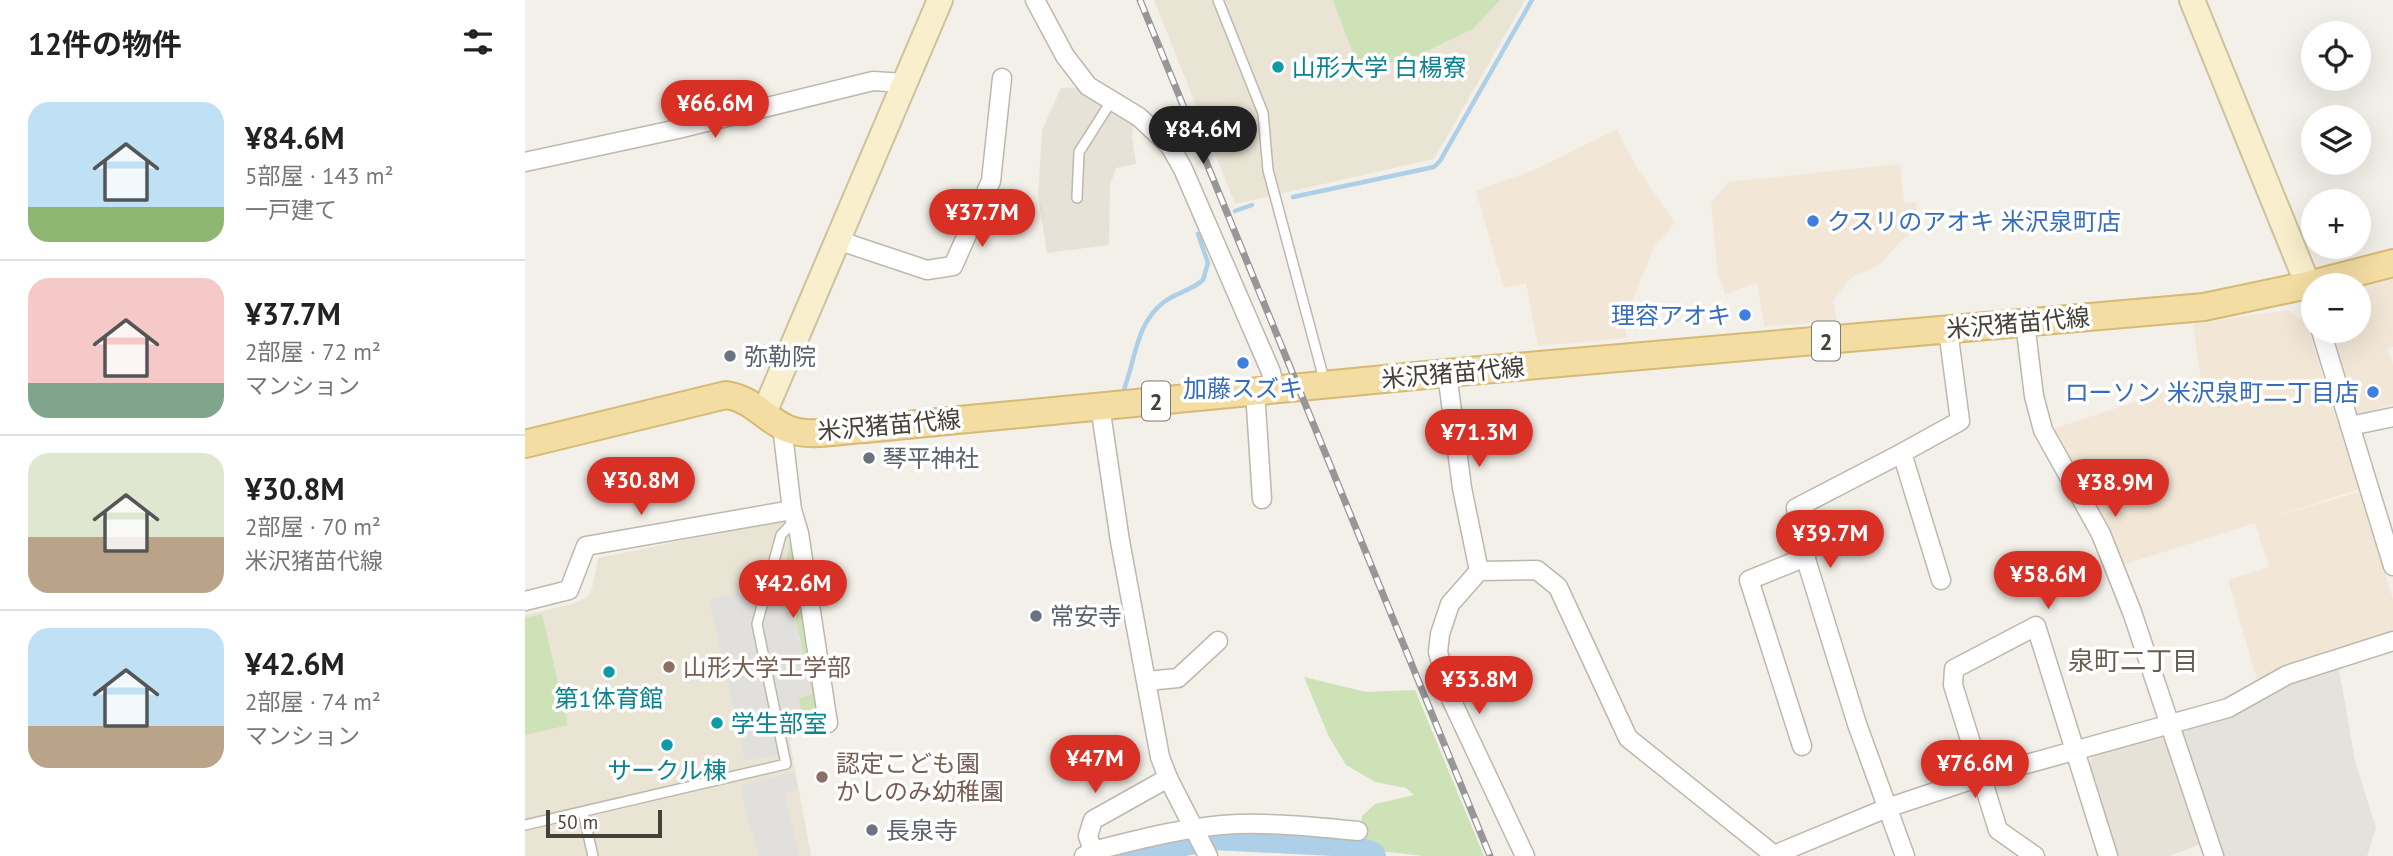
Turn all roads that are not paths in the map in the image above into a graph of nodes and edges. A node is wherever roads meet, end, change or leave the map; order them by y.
1 (940, 0) edge
2 (1035, 0) edge
3 (1218, 0) edge
4 (2192, 0) edge
5 (1002, 78) dead end
6 (904, 82) junction
7 (1112, 100) junction
8 (525, 162) edge
9 (1077, 198) dead end
10 (837, 240) junction
11 (2393, 263) edge
12 (2302, 273) edge
13 (2367, 273) edge
14 (2301, 296) edge
15 (2025, 323) junction
16 (1948, 330) junction
17 (2325, 343) edge
18 (1447, 373) junction
19 (1326, 384) junction
20 (1265, 390) junction
21 (1100, 406) junction
22 (2393, 417) edge
23 (773, 420) junction
24 (2350, 426) junction
25 (525, 444) edge
26 (1902, 453) junction
27 (1262, 499) dead end
28 (793, 515) junction
29 (1806, 557) junction
30 (2393, 566) edge
31 (1479, 571) junction
32 (1941, 580) dead end
33 (525, 600) edge
34 (1218, 641) dead end
35 (2393, 641) edge
36 (1147, 681) junction
37 (828, 723) dead end
38 (2169, 726) junction
39 (1802, 746) dead end
40 (2074, 751) junction
41 (1980, 777) junction
42 (1168, 778) junction
43 (1887, 808) junction
44 (583, 812) junction
45 (525, 825) edge
46 (1197, 831) junction
47 (1357, 831) dead end
48 (1088, 853) edge
49 (593, 856) edge
50 (1208, 856) edge
51 (1525, 856) edge
52 (1905, 856) edge
53 (2035, 856) edge
54 (2108, 856) edge
55 (2214, 856) edge

1 - 6 street
2 - 7 street
3 - 19 lane
4 - 12 street
5 - 10 street
6 - 8 street
6 - 10 street
7 - 9 lane
7 - 20 street
10 - 23 street
11 - 13 main road, 米沢猪苗代線 / 2
14 - 15 main road, 米沢猪苗代線 / 2
15 - 16 main road, 米沢猪苗代線 / 2
15 - 38 street
16 - 18 main road, 米沢猪苗代線 / 2
16 - 26 street
17 - 24 street
18 - 19 main road, 米沢猪苗代線 / 2
18 - 31 street
19 - 20 main road, 米沢猪苗代線 / 2
20 - 21 main road, 米沢猪苗代線 / 2
20 - 27 street
21 - 23 main road, 米沢猪苗代線 / 2
21 - 36 street
22 - 24 street
23 - 25 main road, 米沢猪苗代線 / 2
23 - 28 street
24 - 30 street
26 - 29 street
26 - 32 street
28 - 33 street
28 - 37 street
28 - 44 lane
29 - 39 street
29 - 43 street
31 - 43 street
31 - 51 street
34 - 36 street
35 - 38 street
36 - 42 street
38 - 40 street
38 - 55 street
40 - 41 street
40 - 41 street
40 - 54 street
41 - 43 street
41 - 53 street
42 - 46 street
42 - 48 street
43 - 52 street
44 - 45 lane
44 - 49 lane
46 - 47 street
46 - 48 street
46 - 50 street

